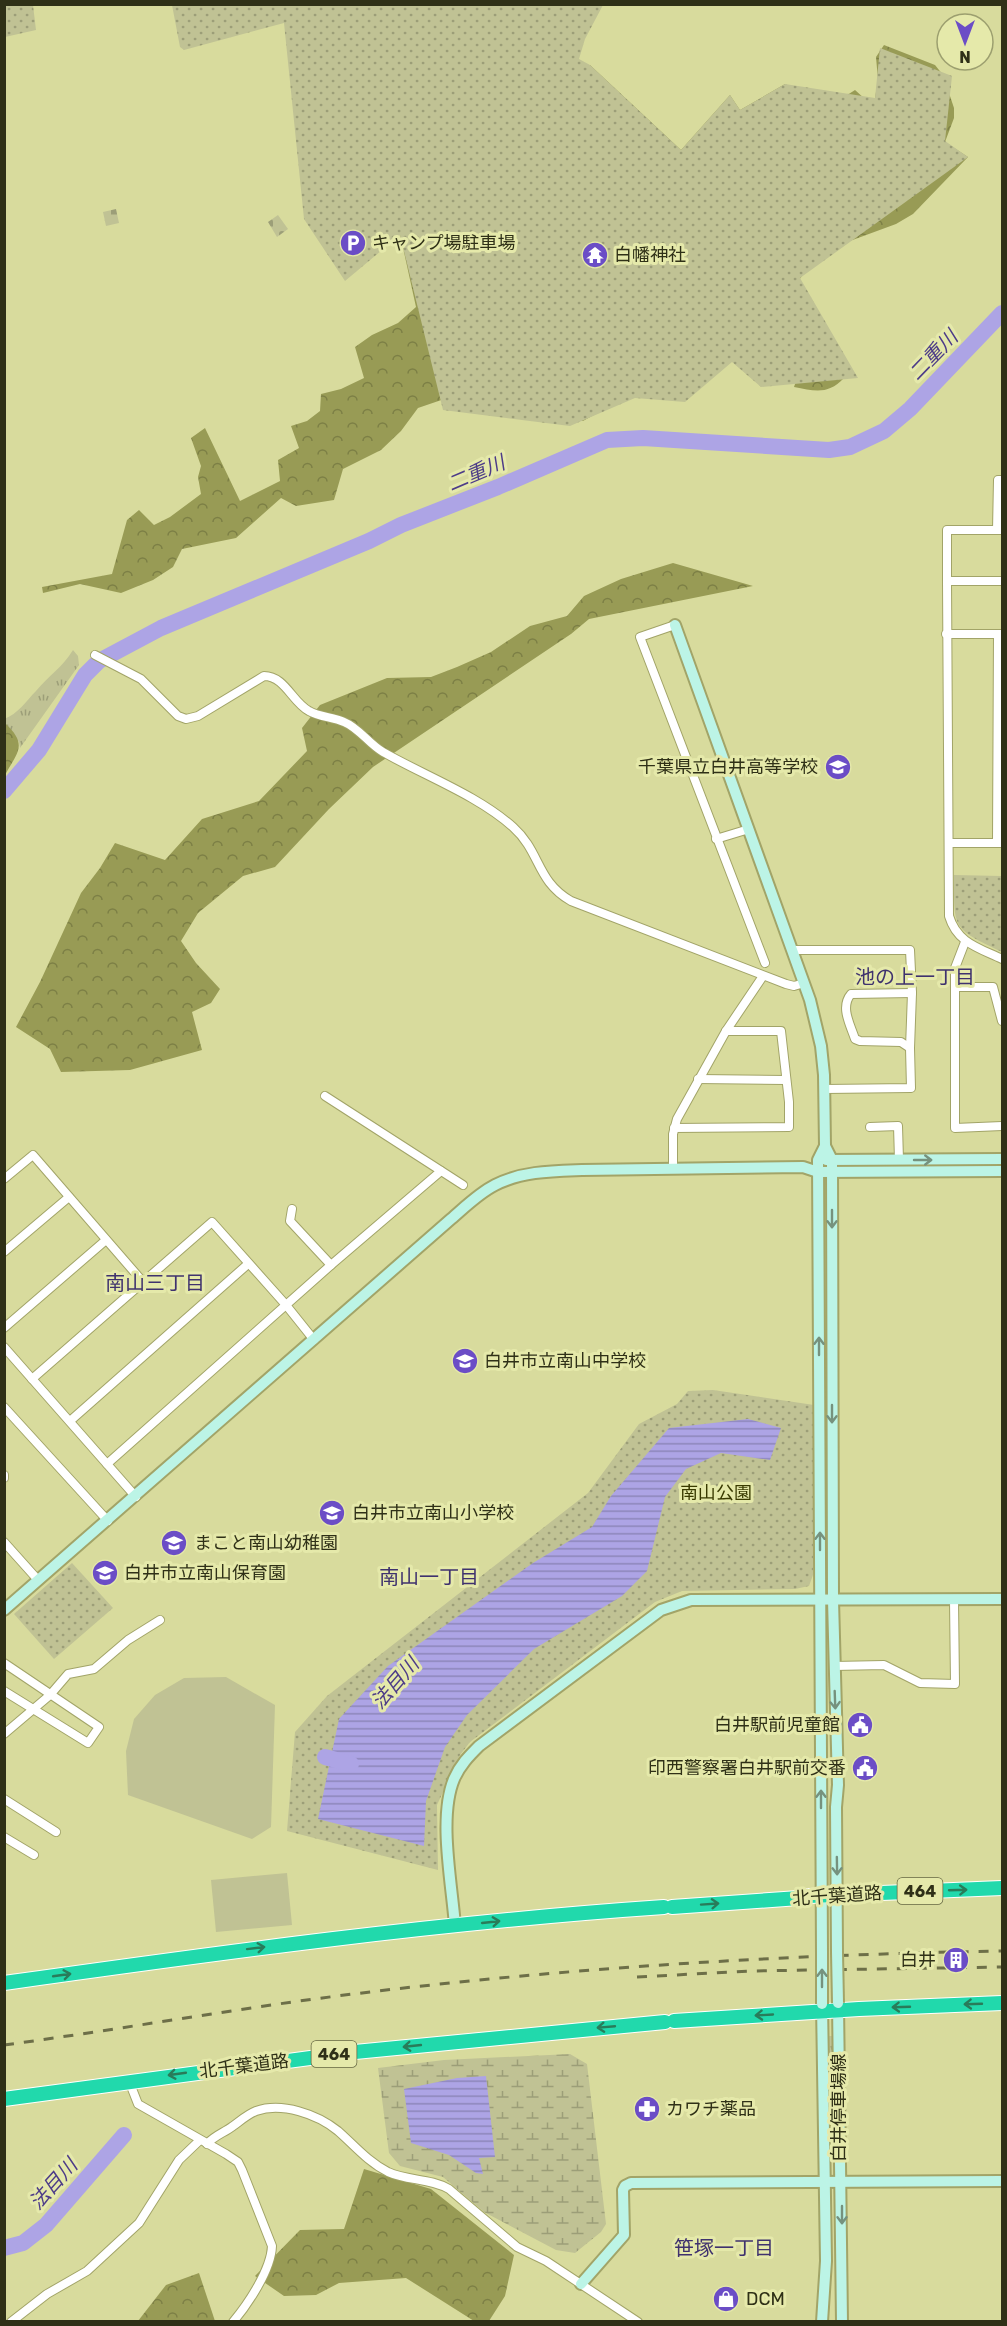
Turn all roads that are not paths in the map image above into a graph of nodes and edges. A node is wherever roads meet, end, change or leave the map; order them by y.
1 (1002, 480) edge
2 (1000, 530) edge
3 (947, 581) junction
4 (1002, 581) edge
5 (675, 625) joint
6 (946, 634) junction
7 (1000, 634) edge
8 (95, 655) dead end
9 (749, 829) junction
10 (716, 839) junction
11 (949, 843) junction
12 (1000, 843) edge
13 (965, 942) junction
14 (793, 950) junction
15 (1002, 959) edge
16 (765, 963) dead end
17 (763, 976) junction
18 (804, 983) junction
19 (955, 987) junction
20 (912, 993) junction
21 (1002, 1021) edge
22 (726, 1031) junction
23 (910, 1048) junction
24 (698, 1079) junction
25 (786, 1080) junction
26 (825, 1089) junction
27 (325, 1096) dead end
28 (1002, 1126) edge
29 (870, 1127) dead end
30 (674, 1128) junction
31 (825, 1146) junction
32 (1002, 1159) edge
33 (899, 1160) junction
34 (818, 1166) junction
35 (832, 1166) junction
36 (673, 1168) junction
37 (441, 1171) junction
38 (1002, 1171) edge
39 (4, 1179) edge
40 (463, 1185) dead end
41 (69, 1197) junction
42 (292, 1209) dead end
43 (106, 1240) junction
44 (4, 1252) edge
45 (248, 1264) junction
46 (331, 1266) junction
47 (143, 1282) junction
48 (286, 1305) junction
49 (4, 1328) edge
50 (314, 1340) junction
51 (4, 1347) edge
52 (32, 1378) junction
53 (4, 1407) edge
54 (70, 1421) junction
55 (107, 1464) junction
56 (135, 1497) junction
57 (108, 1521) junction
58 (6, 1547) edge
59 (38, 1581) junction
60 (1002, 1599) edge
61 (820, 1600) junction
62 (833, 1600) junction
63 (954, 1600) junction
64 (4, 1610) edge
65 (160, 1620) dead end
66 (4, 1663) edge
67 (834, 1666) junction
68 (4, 1691) edge
69 (50, 1695) junction
70 (34, 1710) junction
71 (4, 1734) edge
72 (4, 1799) edge
73 (56, 1832) dead end
74 (4, 1837) edge
75 (34, 1855) dead end
76 (1002, 1888) edge
77 (837, 1897) junction
78 (821, 1898) junction
79 (455, 1926) junction
80 (4, 1983) edge
81 (1002, 2003) edge
82 (838, 2006) junction
83 (822, 2008) junction
84 (129, 2081) junction
85 (4, 2099) edge
86 (203, 2142) junction
87 (824, 2181) junction
88 (840, 2181) junction
89 (1002, 2181) edge
90 (581, 2284) junction
91 (11, 2322) edge
92 (233, 2322) edge
93 (638, 2322) edge
94 (822, 2322) edge
95 (842, 2322) edge

1 - 2 street
2 - 3 street
3 - 4 street
3 - 6 street
5 - 9 street
5 - 10 street
6 - 7 street
6 - 11 street
7 - 12 street
8 - 17 street
9 - 10 street
9 - 14 street
10 - 16 street
11 - 12 street
11 - 13 street
13 - 15 street
13 - 19 street
14 - 18 street
14 - 20 street
17 - 18 street
17 - 22 street
18 - 26 street
19 - 21 street
19 - 28 street
20 - 23 street
20 - 23 street
22 - 24 street
22 - 25 street
23 - 26 street
24 - 25 street
24 - 30 street
25 - 30 street
26 - 31 street
27 - 37 street
29 - 33 street
30 - 36 street
31 - 34 street
31 - 35 street
33 -> 32 street
33 - 35 street
34 - 35 street
34 - 36 street
61 -> 34 street, 白井停車場線
35 - 38 street
35 -> 62 street, 白井停車場線
36 - 50 street
37 - 40 street
37 - 46 street
39 - 41 street
41 - 43 street
41 - 44 street
42 - 46 street
43 - 47 street
43 - 49 street
45 - 47 street
45 - 48 street
45 - 54 street
46 - 48 street
47 - 52 street
48 - 50 street
48 - 55 street
50 - 56 street
51 - 52 street
52 - 54 street
53 - 57 street
54 - 55 street
55 - 56 street
56 - 57 street
57 - 59 street
58 - 59 street
59 - 64 street
60 - 63 street
61 - 62 street
78 -> 61 street, 白井停車場線
61 - 79 street
62 - 63 street
62 - 67 street, 白井停車場線
63 - 67 street
65 - 69 street
66 - 69 street
67 -> 77 street, 白井停車場線
68 - 70 street
69 - 70 street
69 - 70 street
70 - 71 street
72 - 73 street
74 - 75 street
77 -> 76 highway, 北千葉道路 / 464
77 - 78 highway, 北千葉道路 / 464
77 - 82 street, 白井停車場線, bridge
79 -> 78 highway, 北千葉道路 / 464
83 -> 78 street, 白井停車場線, bridge
80 -> 79 highway, 北千葉道路 / 464
81 -> 82 highway, 北千葉道路 / 464
82 - 83 highway, 北千葉道路 / 464
82 - 88 street, 白井停車場線
83 -> 84 highway, 北千葉道路 / 464
83 - 87 street, 白井停車場線
84 - 85 highway, 北千葉道路 / 464
84 - 86 street
86 - 90 street
86 - 91 street
86 - 92 street
87 - 88 street
87 - 90 street
87 - 94 street, 白井停車場線
88 - 89 street
88 -> 95 street, 白井停車場線
90 - 93 street

